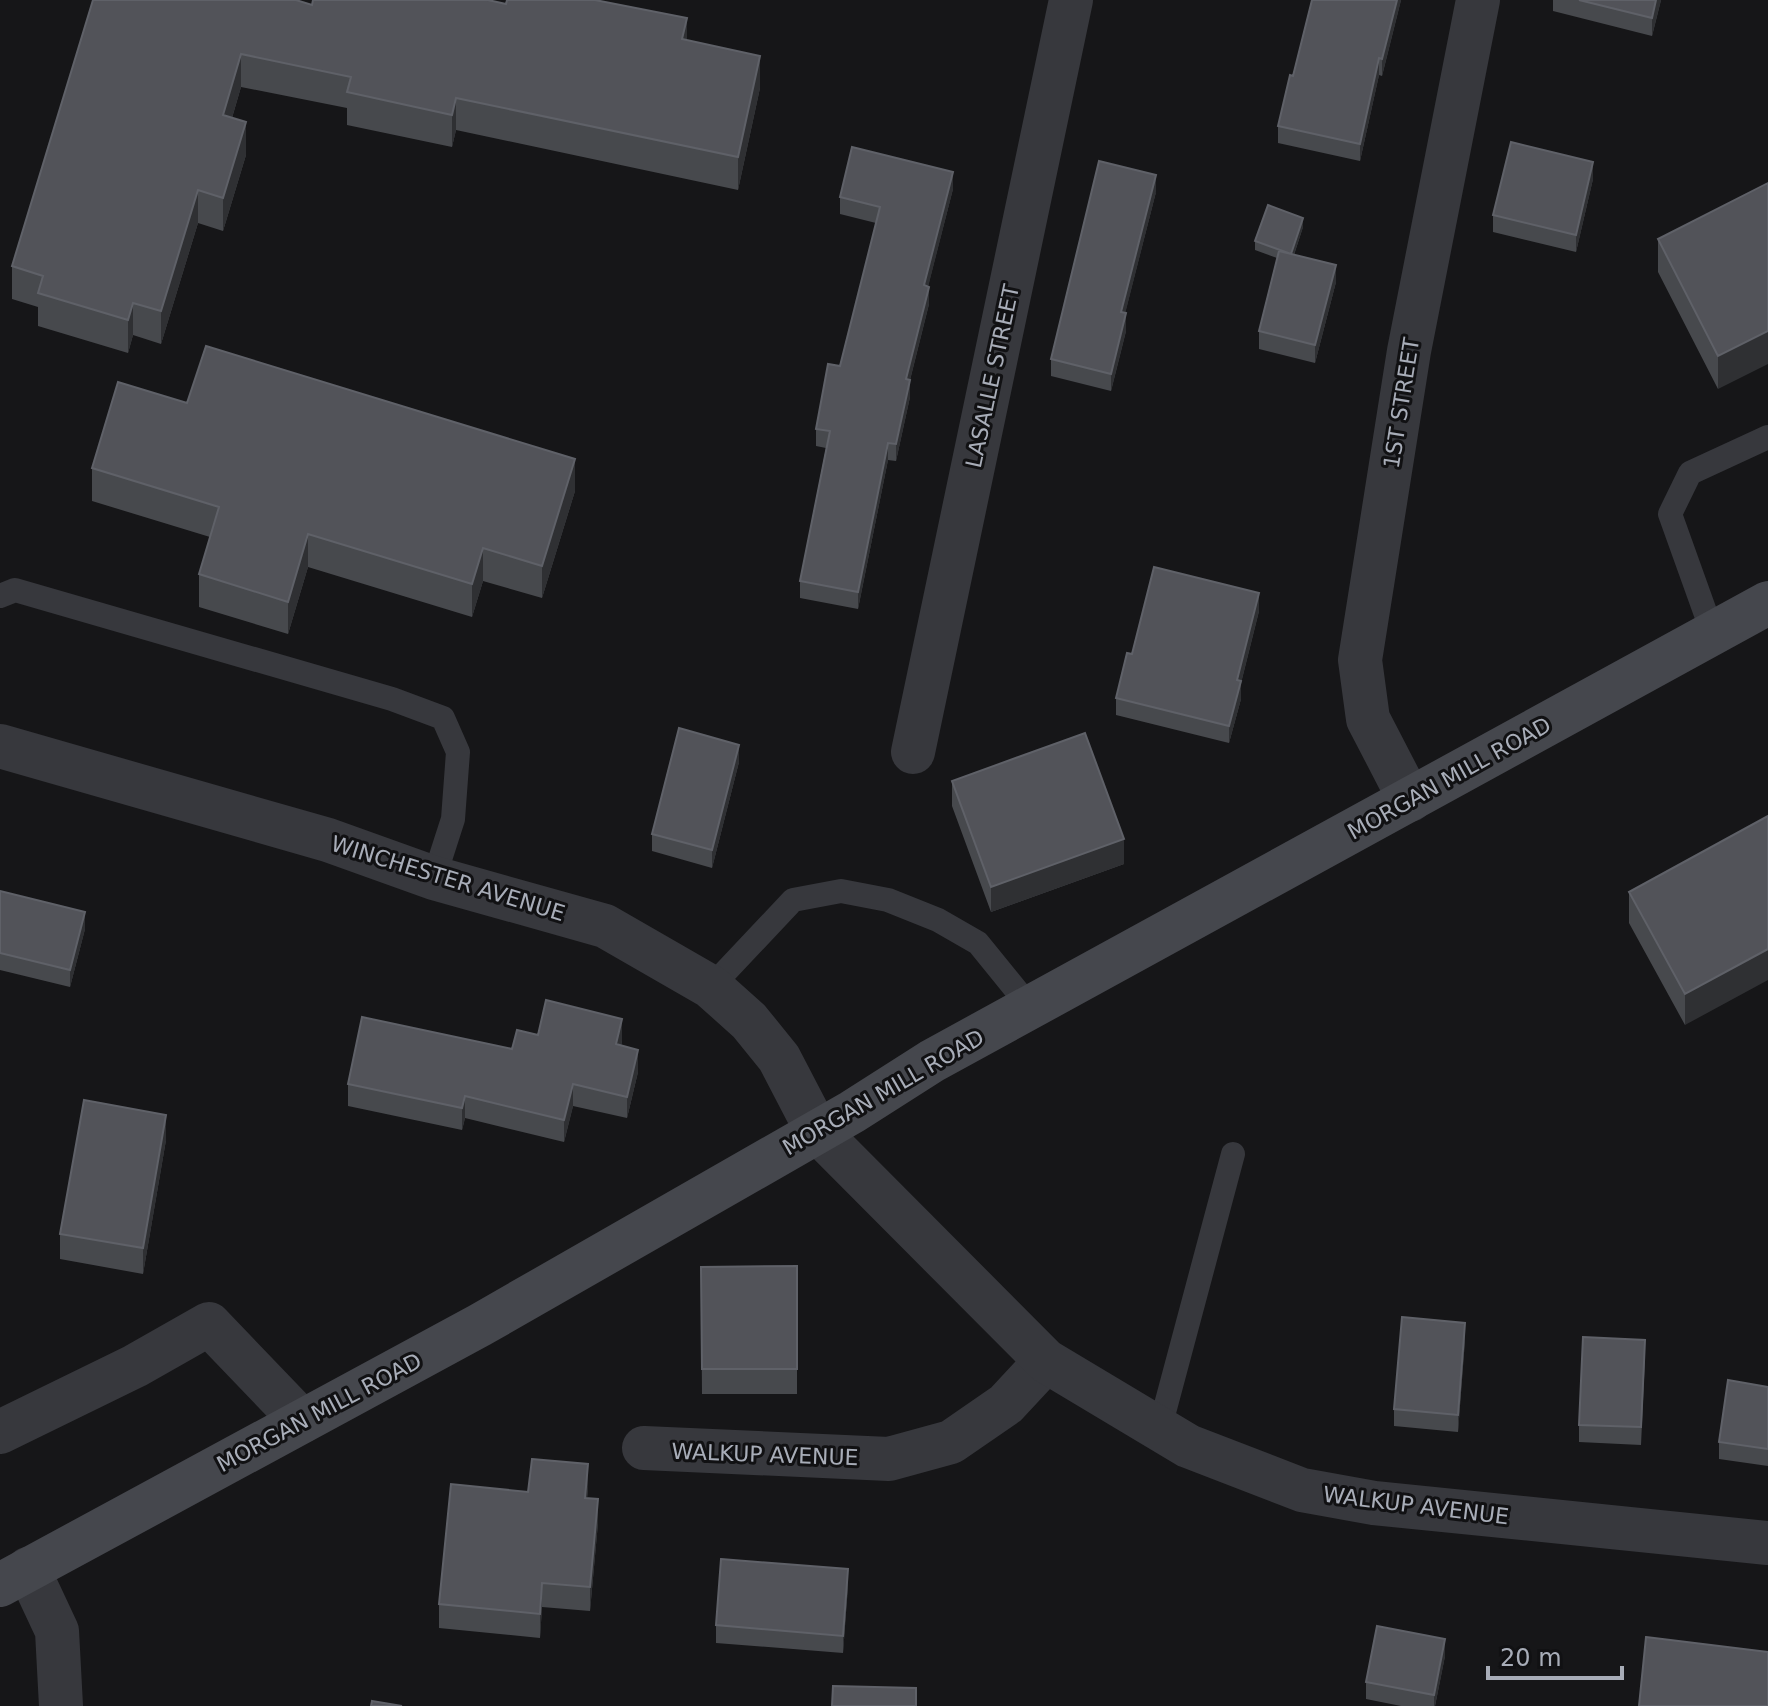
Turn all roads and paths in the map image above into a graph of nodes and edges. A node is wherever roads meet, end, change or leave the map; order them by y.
1 (1071, 0) edge
2 (1478, 0) edge
3 (1767, 438) edge
4 (8, 593) edge
5 (1768, 603) edge
6 (1713, 634) junction
7 (0, 746) edge
8 (913, 752) dead end
9 (1410, 800) junction
10 (434, 878) junction
11 (711, 987) junction
12 (1030, 1007) junction
13 (817, 1131) junction
14 (1233, 1154) dead end
15 (1046, 1361) junction
16 (302, 1421) junction
17 (1159, 1431) junction
18 (0, 1432) edge
19 (644, 1448) dead end
20 (1768, 1543) edge
21 (14, 1577) edge
22 (61, 1706) edge

1 - 8 street, LASALLE STREET
2 - 9 street, 1ST STREET
3 - 6 lane
4 - 10 lane
5 - 6 main road, MORGAN MILL ROAD
6 - 9 main road, MORGAN MILL ROAD
7 - 10 street, WINCHESTER AVENUE
9 - 12 main road, MORGAN MILL ROAD
10 - 11 street, WINCHESTER AVENUE
11 - 12 lane
11 - 13 street, WINCHESTER AVENUE
12 - 13 main road, MORGAN MILL ROAD
13 - 15 street, WALKUP AVENUE
13 - 16 main road, MORGAN MILL ROAD
14 - 17 lane
15 - 17 street, WALKUP AVENUE
15 - 19 street, WALKUP AVENUE
16 - 18 street
16 - 21 main road, MORGAN MILL ROAD
17 - 20 street, WALKUP AVENUE
21 - 22 street

